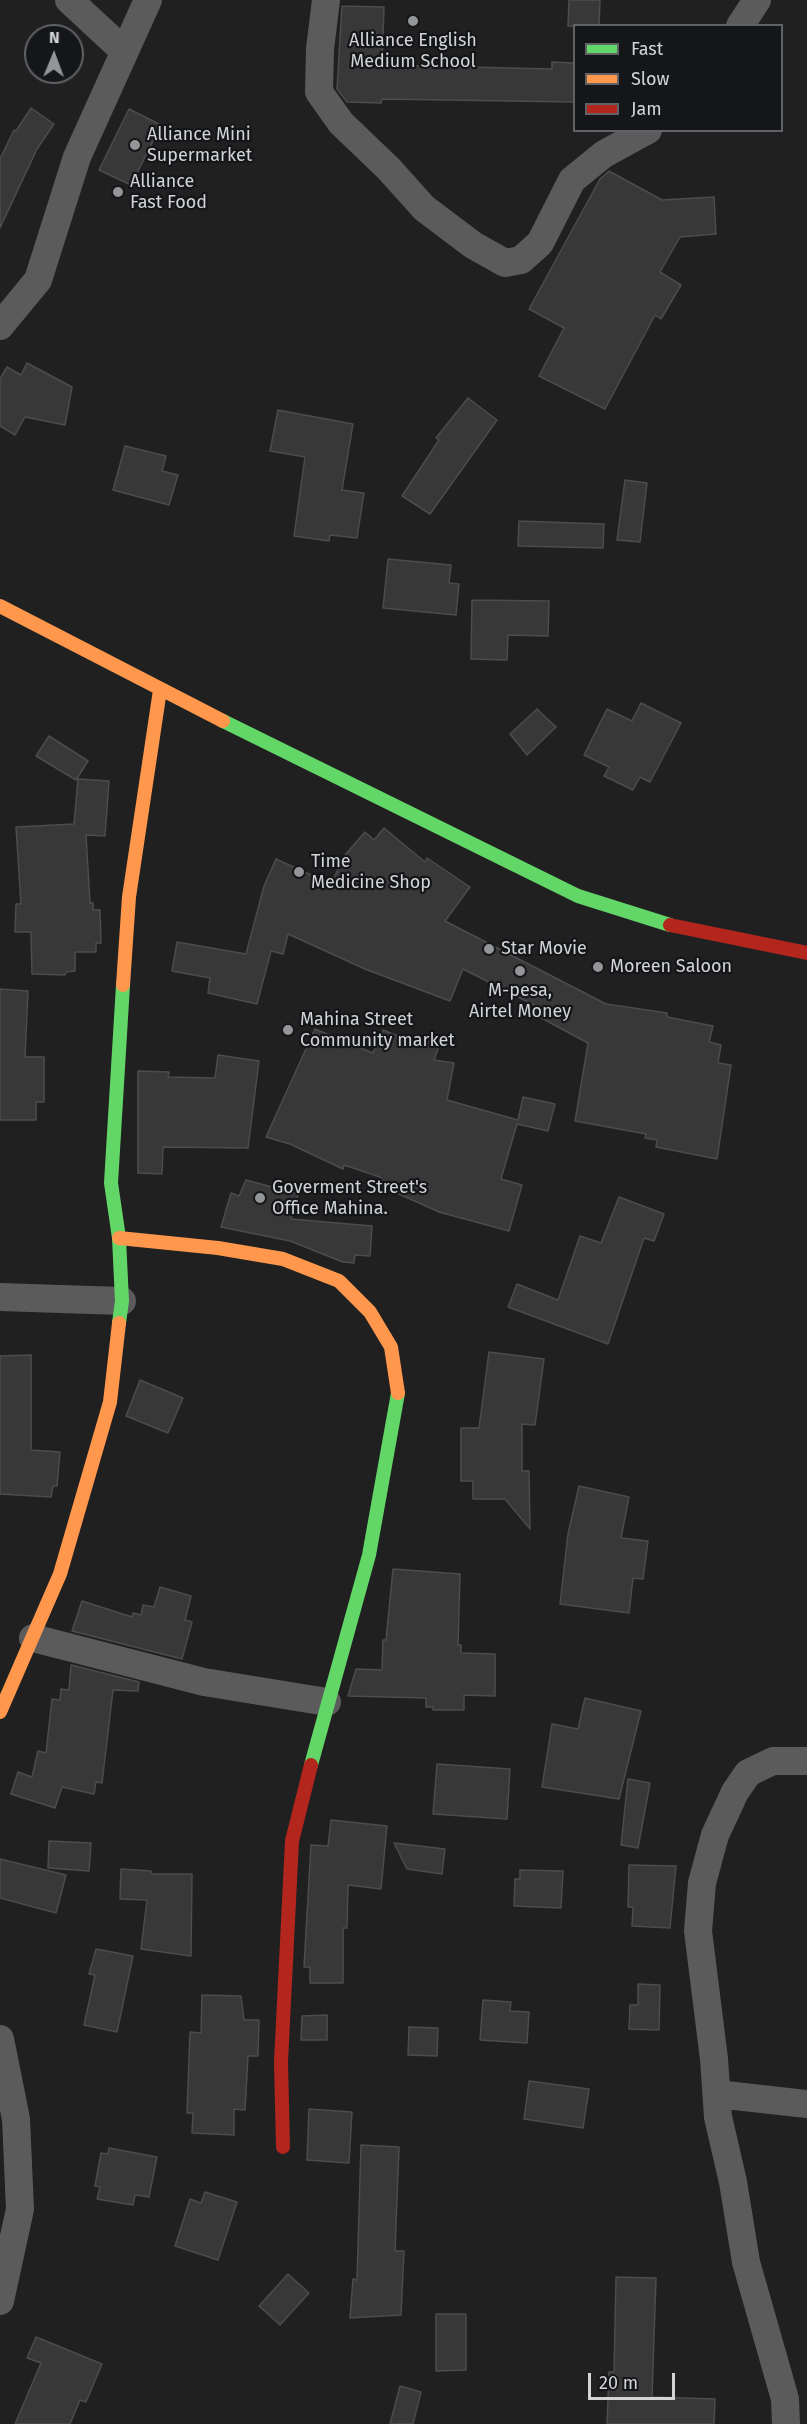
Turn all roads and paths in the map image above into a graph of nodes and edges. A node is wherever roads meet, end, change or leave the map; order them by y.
1 (69, 0) edge
2 (148, 0) edge
3 (326, 0) edge
4 (758, 0) edge
5 (741, 24) edge
6 (124, 51) junction
7 (644, 132) edge
8 (0, 326) edge
9 (0, 606) edge
10 (160, 690) junction
11 (807, 953) edge
12 (119, 1238) junction
13 (0, 1297) edge
14 (122, 1301) junction
15 (33, 1638) junction
16 (327, 1702) junction
17 (0, 1712) edge
18 (807, 1761) edge
19 (0, 2039) edge
20 (717, 2094) junction
21 (807, 2104) edge
22 (283, 2147) dead end
23 (0, 2301) edge
24 (786, 2424) edge

1 - 6 street
2 - 6 street
3 - 7 street
4 - 5 street
6 - 8 street
9 - 10 street
10 - 11 street
10 - 12 street
12 - 14 street
12 - 16 street
13 - 14 street
14 - 15 street
15 - 16 street
15 - 17 street
16 - 22 street
18 - 20 street
19 - 23 street
20 - 21 street
20 - 24 street

